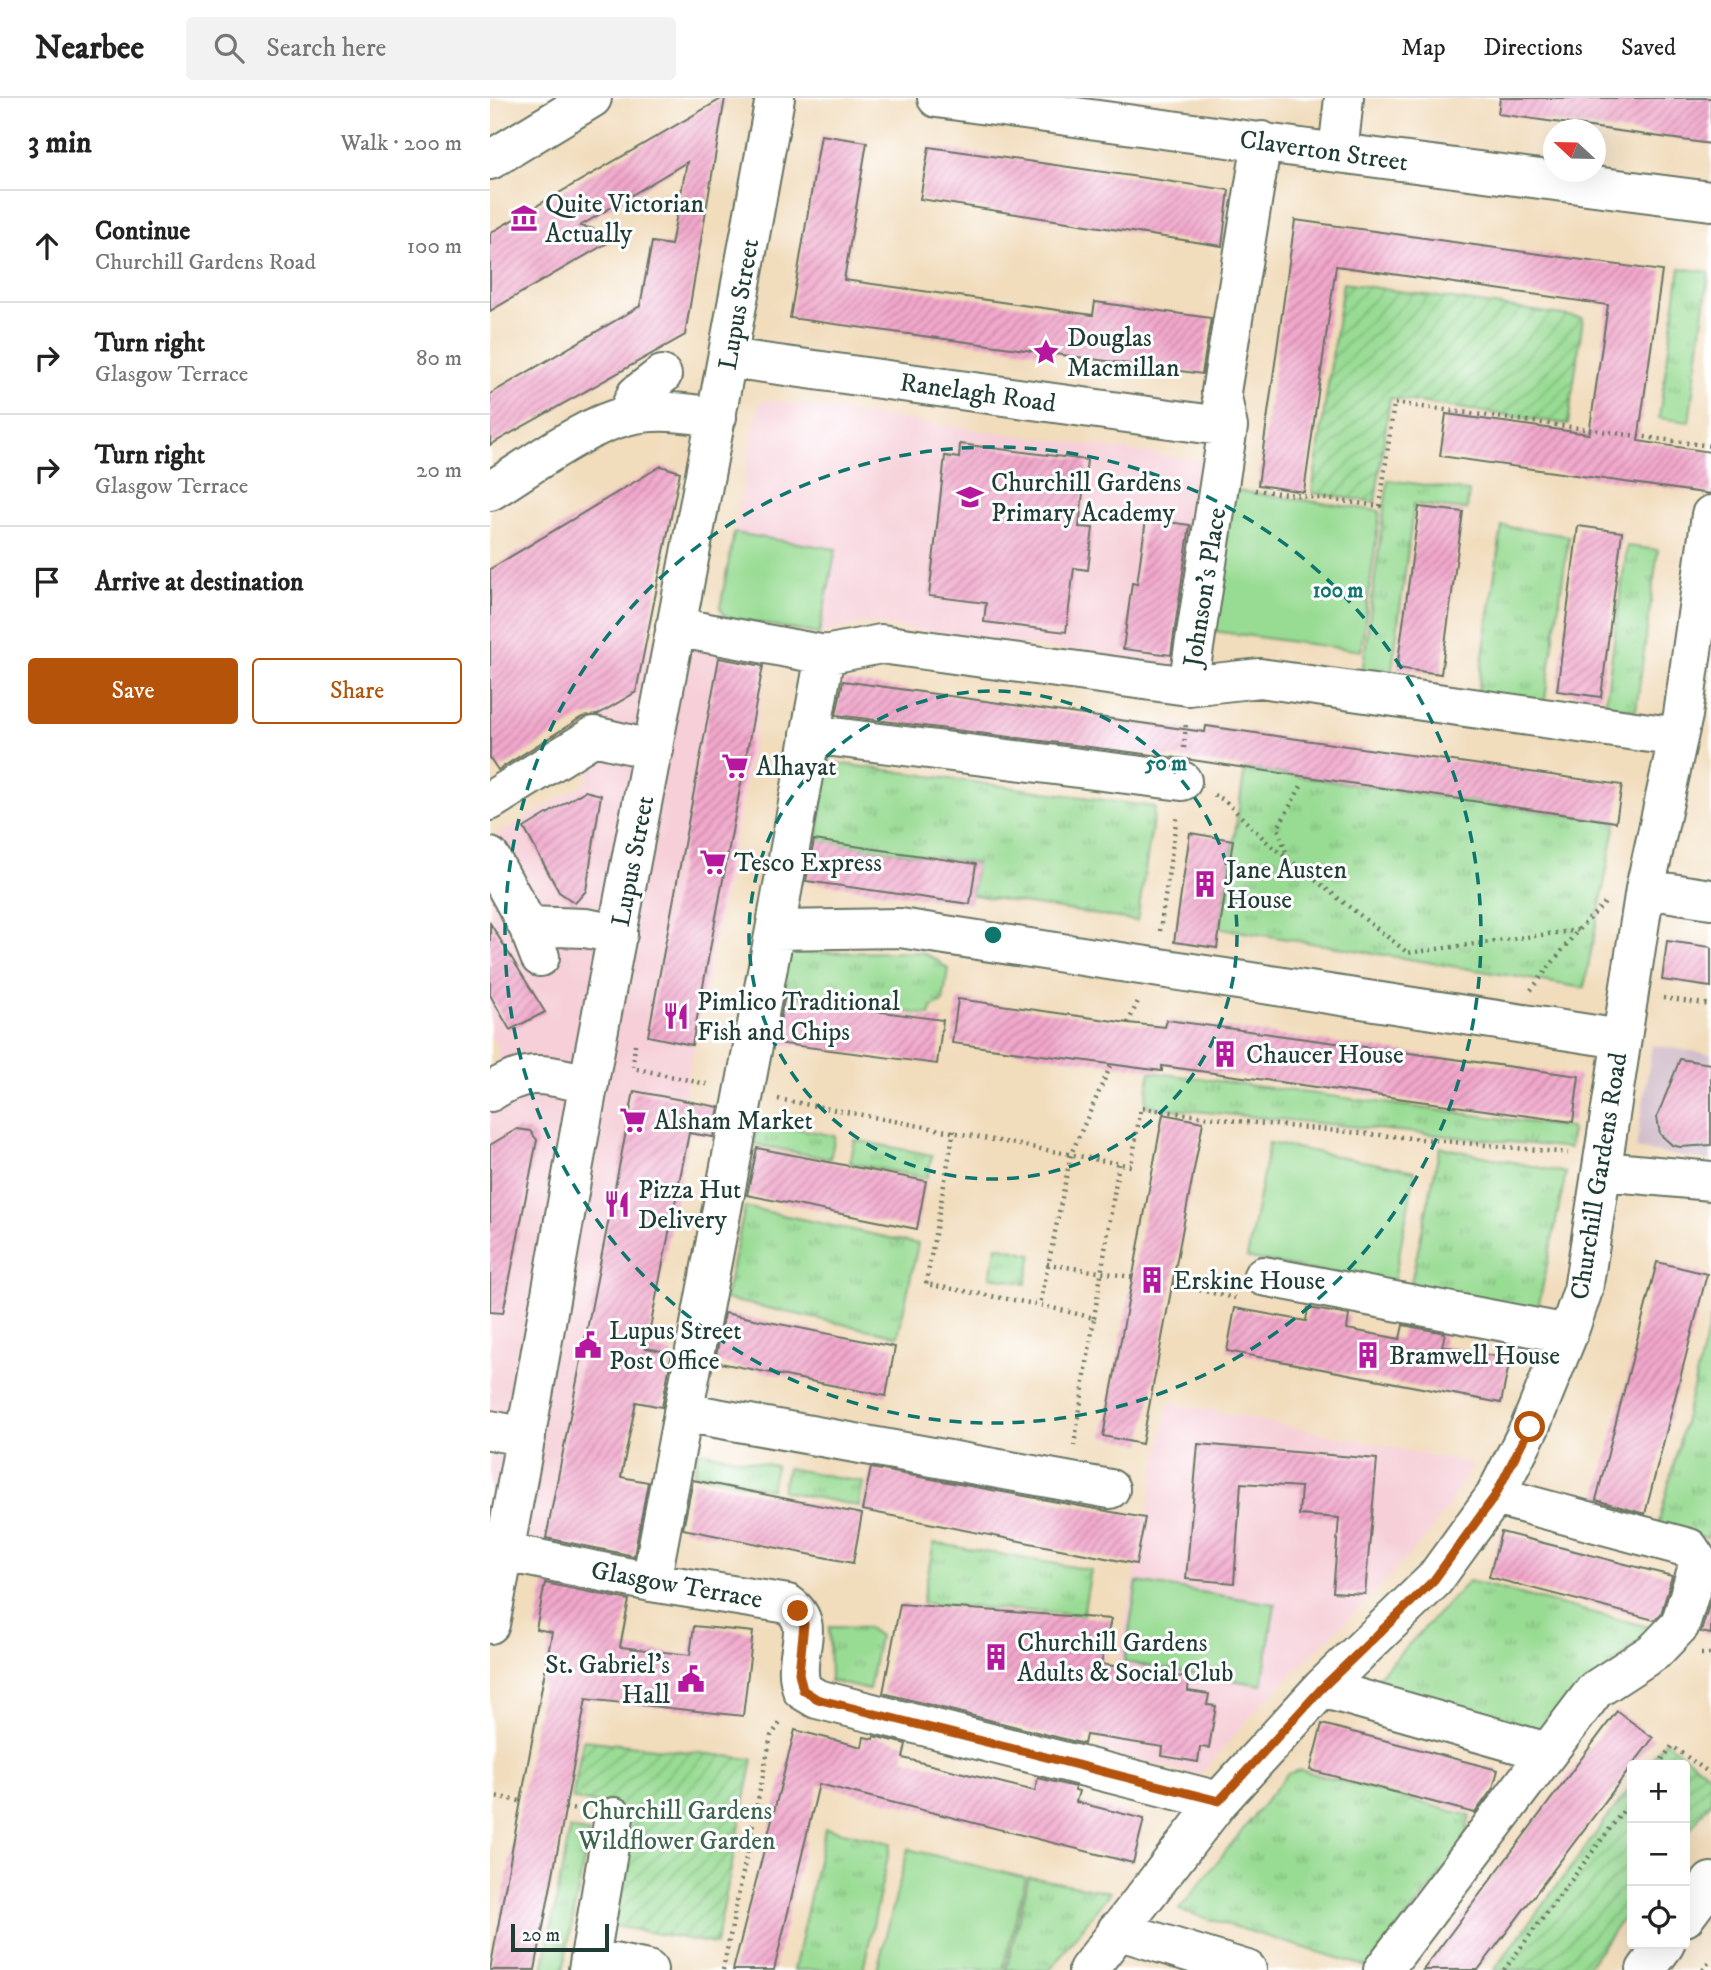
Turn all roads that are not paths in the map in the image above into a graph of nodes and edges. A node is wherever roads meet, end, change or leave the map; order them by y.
1 (593, 98) edge
2 (775, 98) edge
3 (937, 98) edge
4 (1344, 98) edge
5 (1262, 141) junction
6 (1338, 153) junction
7 (490, 160) edge
8 (1711, 201) edge
9 (728, 358) junction
10 (662, 375) dead end
11 (627, 415) junction
12 (717, 417) junction
13 (1228, 427) junction
14 (490, 491) edge
15 (1711, 515) edge
16 (1706, 589) edge
17 (675, 627) junction
18 (825, 655) junction
19 (1188, 686) junction
20 (810, 734) junction
21 (1678, 737) junction
22 (654, 750) junction
23 (1182, 781) road end
24 (490, 800) edge
25 (490, 857) edge
26 (1645, 890) junction
27 (1711, 899) edge
28 (775, 930) junction
29 (618, 934) junction
30 (1621, 1039) junction
31 (589, 1084) junction
32 (490, 1092) edge
33 (1603, 1171) junction
34 (1711, 1181) edge
35 (1263, 1276) road end
36 (1568, 1334) junction
37 (683, 1412) junction
38 (508, 1433) edge
39 (1110, 1489) dead end
40 (1495, 1496) junction
41 (505, 1552) junction
42 (651, 1582) junction
43 (490, 1625) edge
44 (1322, 1688) junction
45 (1547, 1752) junction
46 (1219, 1801) junction
47 (614, 1817) dead end
48 (1711, 1882) edge
49 (1690, 1910) edge
50 (1117, 1930) junction
51 (1661, 1949) edge
52 (589, 1964) edge
53 (648, 1970) edge
54 (1088, 1970) edge
55 (1247, 1970) edge
56 (1383, 1970) edge
57 (1646, 1970) edge

1 - 7 main road
2 - 9 main road, Lupus Street
3 - 5 main road, Claverton Street
4 - 6 main road
5 - 6 main road, Claverton Street
5 - 13 main road, Johnson's Place
6 - 8 main road, Claverton Street
9 - 12 main road, Lupus Street
9 - 13 main road, Ranelagh Road
10 - 11 main road
11 - 12 main road
11 - 14 main road
12 - 17 main road, Lupus Street
13 - 19 main road, Johnson's Place
15 - 16 main road, Churchill Gardens Road
16 - 21 main road, Churchill Gardens Road
17 - 18 main road, Johnson's Place
17 - 22 main road, Lupus Street
18 - 19 main road, Johnson's Place
18 - 20 main road
19 - 21 main road
20 - 23 main road
20 - 28 main road
21 - 26 main road, Churchill Gardens Road
22 - 24 main road
22 - 29 main road, Lupus Street
25 - 29 main road
26 - 27 main road
26 - 30 main road, Churchill Gardens Road
28 - 30 main road
28 - 37 main road
29 - 31 main road, Lupus Street
30 - 33 main road, Churchill Gardens Road
31 - 32 main road
31 - 38 main road, Lupus Street
33 - 34 main road
33 - 36 main road, Churchill Gardens Road
35 - 36 main road
36 - 40 main road, Churchill Gardens Road
37 - 39 main road
37 - 42 main road
38 - 41 main road, Lupus Street
40 - 44 main road, Churchill Gardens Road
40 - 45 main road
41 - 42 main road, Glasgow Terrace
41 - 43 main road, Lupus Street
42 - 46 main road, Glasgow Terrace
44 - 45 main road
44 - 46 main road, Churchill Gardens Road
45 - 56 main road
46 - 50 main road, Churchill Gardens Road
47 - 52 main road
48 - 49 main road
50 - 54 main road, Churchill Gardens Road
50 - 55 main road
51 - 57 main road
52 - 53 main road

